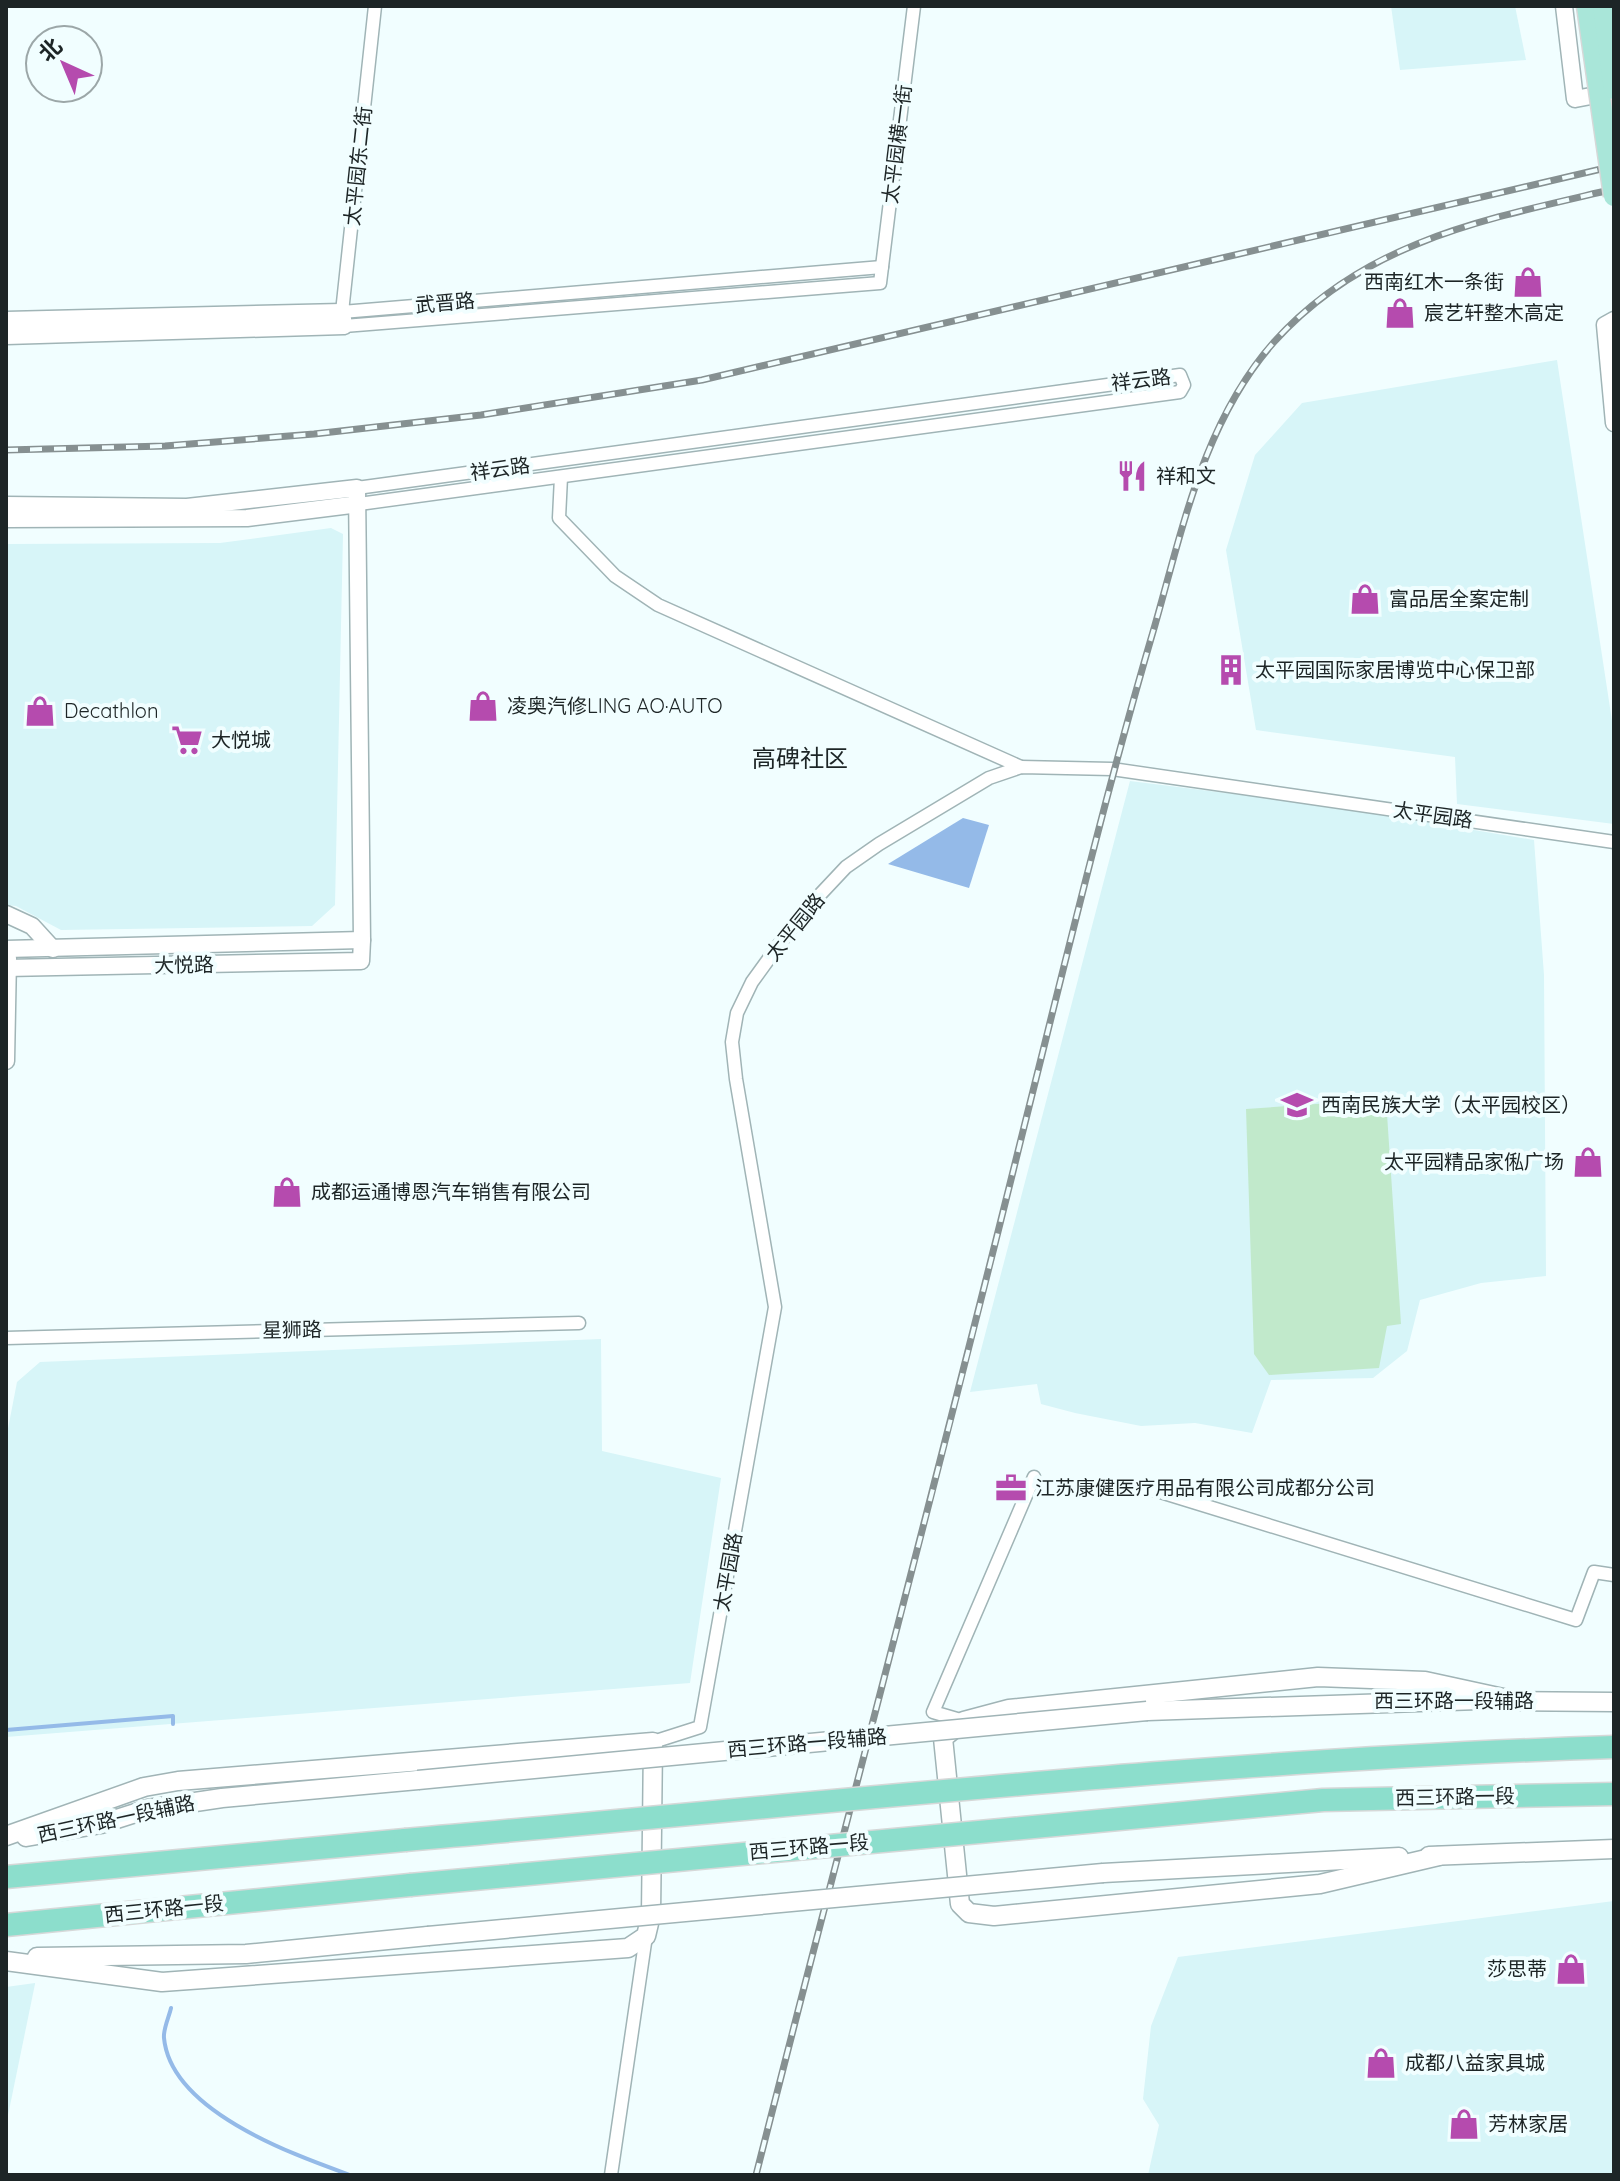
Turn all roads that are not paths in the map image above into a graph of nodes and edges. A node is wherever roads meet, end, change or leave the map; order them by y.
1 (375, 6) edge
2 (914, 6) edge
3 (1564, 6) edge
4 (1587, 6) edge
5 (1603, 6) edge
6 (1614, 74) edge
7 (1574, 82) junction
8 (1614, 90) edge
9 (1614, 196) edge
10 (882, 267) junction
11 (880, 283) joint
12 (343, 319) junction
13 (6, 320) edge
14 (1614, 320) edge
15 (6, 336) edge
16 (1614, 423) edge
17 (561, 477) junction
18 (358, 496) junction
19 (6, 505) edge
20 (6, 519) edge
21 (1021, 767) junction
22 (1614, 842) edge
23 (6, 914) edge
24 (362, 940) junction
25 (7, 949) edge
26 (53, 949) junction
27 (7, 968) edge
28 (6, 1061) edge
29 (579, 1323) dead end
30 (6, 1338) edge
31 (1034, 1477) dead end
32 (1141, 1486) dead end
33 (1614, 1575) edge
34 (1517, 1701) junction
35 (1614, 1702) edge
36 (964, 1721) junction
37 (653, 1742) junction
38 (1614, 1747) edge
39 (1614, 1794) edge
40 (6, 1838) edge
41 (1614, 1849) edge
42 (1439, 1856) junction
43 (6, 1877) edge
44 (6, 1925) edge
45 (646, 1936) junction
46 (6, 1960) edge
47 (611, 2175) edge

1 - 12 street, 太平园东二街
2 - 10 street, 太平园横一街
3 - 7 street
4 - 9 main road, bridge
5 - 8 main road, bridge
6 - 7 street
7 - 8 street
10 - 11 street, 太平园横一街
10 - 12 street, 武晋路
11 - 12 street, 武晋路
12 - 13 street, 武晋路
12 - 15 street, 武晋路
14 - 16 street
17 - 18 street, 祥云路
17 - 18 street, 祥云路
17 - 21 street
18 - 19 street, 祥云路
18 - 20 street, 祥云路
18 - 24 street
21 - 22 street, 太平园路
21 - 37 street, 太平园路
23 - 26 street
24 - 26 street
24 - 27 street, 大悦路
25 - 26 street
25 - 27 street
27 - 28 street
29 - 30 street, 星狮路
31 - 36 street
32 - 33 street
34 - 35 main road, 西三环路一段辅路
34 - 36 main road
34 - 40 main road, 西三环路一段辅路, bridge
36 - 42 main road
37 - 40 main road
37 - 45 main road
38 - 43 highway, 西三环路一段, bridge
39 - 44 highway, 西三环路一段, bridge
41 - 42 main road
42 - 46 main road, bridge
45 - 46 main road
45 - 47 street

